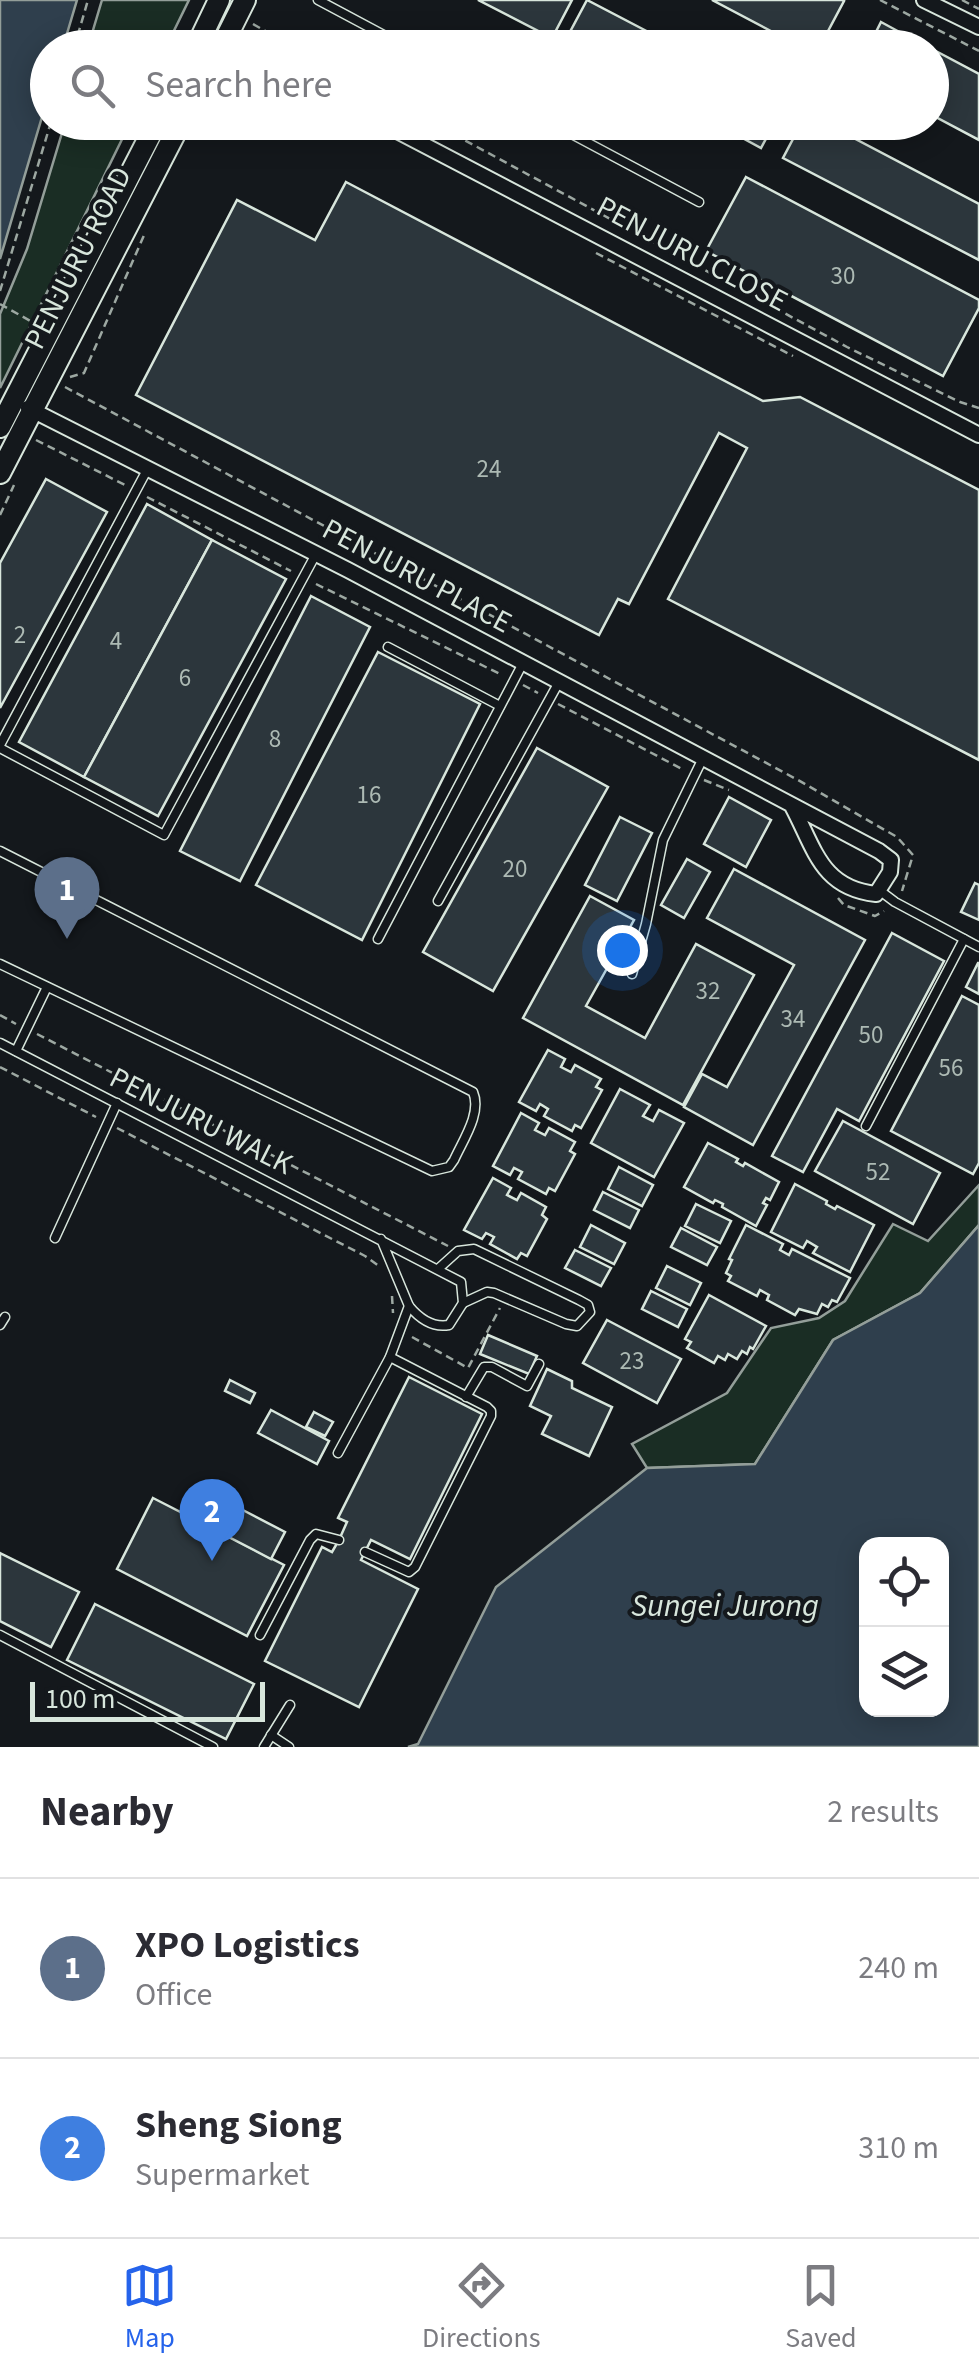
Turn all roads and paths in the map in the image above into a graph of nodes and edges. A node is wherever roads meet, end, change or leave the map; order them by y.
1 (88, 0) edge
2 (219, 0) edge
3 (245, 0) edge
4 (318, 0) edge
5 (880, 0) edge
6 (924, 0) edge
7 (962, 0) edge
8 (979, 8) edge
9 (253, 24) dead end
10 (979, 27) edge
11 (79, 30) edge
12 (205, 30) edge
13 (233, 30) edge
14 (264, 30) edge
15 (374, 30) edge
16 (938, 30) edge
17 (949, 36) edge
18 (979, 51) edge
19 (46, 140) edge
20 (149, 140) edge
21 (173, 140) edge
22 (414, 140) edge
23 (464, 140) edge
24 (583, 140) edge
25 (699, 202) dead end
26 (0, 291) edge
27 (0, 304) edge
28 (18, 314) dead end
29 (50, 378) junction
30 (23, 406) junction
31 (979, 408) edge
32 (0, 427) edge
33 (22, 432) junction
34 (979, 435) edge
35 (147, 470) junction
36 (0, 473) edge
37 (136, 491) junction
38 (316, 554) junction
39 (304, 578) junction
40 (388, 647) dead end
41 (523, 663) junction
42 (514, 681) junction
43 (559, 682) junction
44 (550, 699) junction
45 (500, 706) junction
46 (0, 747) edge
47 (703, 758) junction
48 (694, 776) junction
49 (736, 792) dead end
50 (792, 806) junction
51 (0, 851) edge
52 (832, 890) dead end
53 (878, 890) junction
54 (438, 902) dead end
55 (895, 902) junction
56 (378, 939) dead end
57 (964, 939) junction
58 (979, 947) edge
59 (0, 964) edge
60 (632, 974) dead end
61 (47, 987) junction
62 (0, 1015) edge
63 (27, 1029) junction
64 (0, 1043) edge
65 (16, 1051) junction
66 (0, 1068) edge
67 (118, 1103) junction
68 (108, 1123) junction
69 (866, 1126) dead end
70 (55, 1238) dead end
71 (381, 1239) junction
72 (458, 1251) junction
73 (381, 1268) dead end
74 (438, 1269) junction
75 (392, 1294) dead end
76 (505, 1299) junction
77 (464, 1303) junction
78 (409, 1306) junction
79 (400, 1330) junction
80 (390, 1357) junction
81 (539, 1364) dead end
82 (466, 1397) junction
83 (338, 1453) dead end
84 (338, 1540) dead end
85 (365, 1552) dead end
86 (0, 1635) edge
87 (260, 1635) dead end
88 (290, 1704) dead end
89 (271, 1736) junction
90 (213, 1747) edge
91 (264, 1747) edge
92 (289, 1747) edge

1 - 11 path
2 - 12 main road
3 - 13 main road
4 - 15 lane
5 - 16 path
6 - 10 street
7 - 8 path
9 - 14 path
17 - 18 path
19 - 26 path
20 - 30 main road, PENJURU ROAD
21 - 29 main road, PENJURU ROAD
22 - 34 street, PENJURU CLOSE
23 - 31 path
24 - 25 lane
27 - 28 path
29 - 30 main road, PENJURU ROAD
29 - 55 path
30 - 32 main road, PENJURU ROAD
30 - 33 main road, PENJURU ROAD
30 - 35 street, PENJURU PLACE
33 - 36 main road, PENJURU ROAD
33 - 37 path
35 - 37 lane
35 - 38 street, PENJURU PLACE
37 - 39 path
37 - 46 lane
38 - 39 lane
38 - 41 street, PENJURU PLACE
39 - 42 path
39 - 46 lane
40 - 45 lane
41 - 42 lane
41 - 43 street, PENJURU PLACE
42 - 44 path
42 - 45 lane
43 - 44 lane
43 - 47 street, PENJURU PLACE
44 - 48 path
44 - 54 lane
45 - 56 lane
47 - 48 lane
47 - 50 street, PENJURU PLACE
48 - 49 path
48 - 60 lane
50 - 53 street
50 - 53 street, PENJURU PLACE
51 - 61 lane
52 - 55 path
53 - 55 lane
55 - 57 lane
57 - 58 lane
57 - 69 lane
59 - 61 lane
61 - 63 lane
62 - 63 path
63 - 65 lane
63 - 72 path
64 - 65 lane, PENJURU WALK
65 - 67 lane, PENJURU WALK
66 - 68 path
67 - 68 lane
67 - 71 lane, PENJURU WALK
68 - 70 lane
68 - 73 path
71 - 74 lane, PENJURU WALK
71 - 78 lane
72 - 74 lane
72 - 76 lane
74 - 77 lane, PENJURU WALK
75 - 79 path
76 - 77 lane
76 - 79 path
77 - 78 lane
78 - 79 lane
79 - 80 lane
80 - 82 lane
80 - 83 lane
81 - 82 lane
82 - 85 lane
84 - 87 lane
86 - 90 lane
88 - 89 lane
89 - 91 lane
89 - 92 lane

